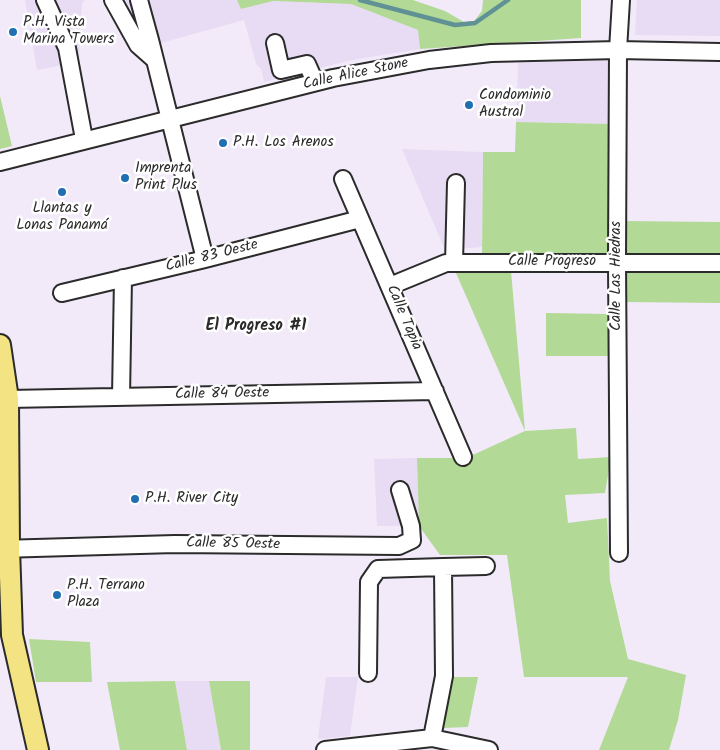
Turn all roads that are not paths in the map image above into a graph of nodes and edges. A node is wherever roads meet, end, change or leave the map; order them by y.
1 (45, 0) edge
2 (113, 0) edge
3 (138, 0) edge
4 (622, 0) edge
5 (275, 43) dead end
6 (618, 50) junction
7 (720, 52) edge
8 (155, 60) junction
9 (315, 82) junction
10 (169, 120) junction
11 (84, 139) junction
12 (0, 162) edge
13 (343, 179) dead end
14 (456, 183) dead end
15 (360, 219) junction
16 (205, 259) junction
17 (617, 262) junction
18 (720, 262) edge
19 (454, 263) junction
20 (123, 278) junction
21 (390, 286) junction
22 (62, 293) dead end
23 (0, 345) edge
24 (434, 391) junction
25 (121, 397) junction
26 (8, 399) junction
27 (463, 456) dead end
28 (400, 490) dead end
29 (5, 548) edge
30 (619, 552) dead end
31 (486, 566) dead end
32 (443, 567) junction
33 (368, 673) dead end
34 (432, 738) junction
35 (38, 750) edge
36 (325, 750) edge
37 (489, 750) edge

1 - 11 street
2 - 8 street
3 - 8 street
4 - 6 street, Calle Las Hiedras
5 - 9 street
6 - 7 street, Calle Alice Stone
6 - 9 street, Calle Alice Stone
6 - 17 street, Calle Las Hiedras
8 - 10 street
9 - 10 street, Calle Alice Stone
10 - 11 street, Calle Alice Stone
10 - 16 street
11 - 12 street, Calle Alice Stone
13 - 15 street, Calle Tapia
14 - 19 street
15 - 16 street, Calle 83 Oeste
15 - 21 street, Calle Tapia
16 - 20 street, Calle 83 Oeste
17 - 18 street, Calle Progreso
17 - 19 street, Calle Progreso
17 - 30 street, Calle Las Hiedras
19 - 21 street, Calle Progreso
20 - 22 street, Calle 83 Oeste
20 - 25 street
21 - 24 street, Calle Tapia
23 - 26 main road
24 - 25 street, Calle 84 Oeste
24 - 27 street, Calle Tapia
25 - 26 street, Calle 84 Oeste
26 - 29 main road
28 - 29 street, Calle 85 Oeste
29 - 35 main road
31 - 32 street
32 - 33 street
32 - 34 street
34 - 36 street
34 - 37 street

